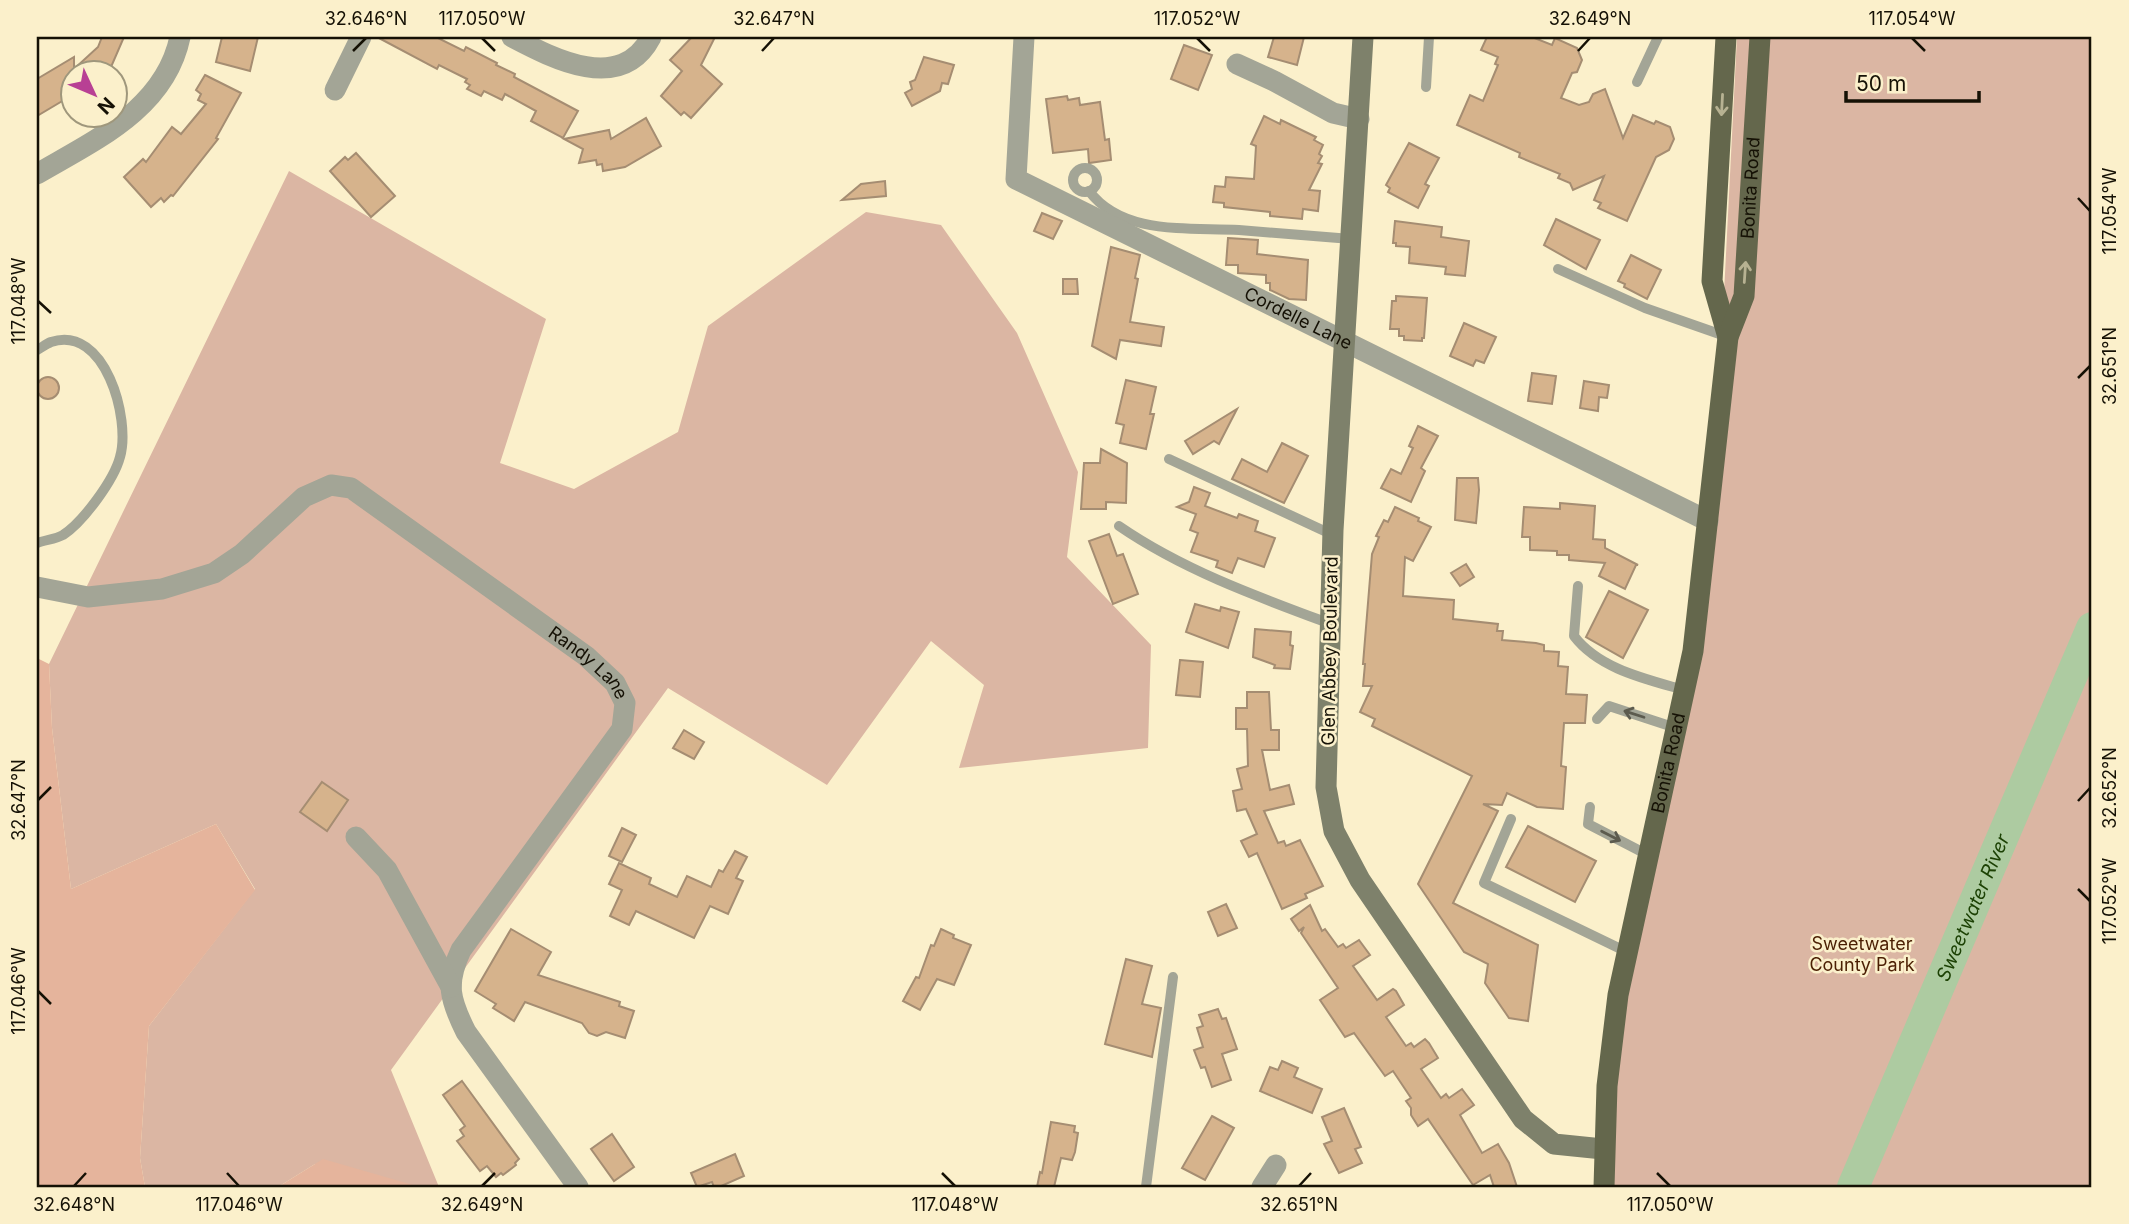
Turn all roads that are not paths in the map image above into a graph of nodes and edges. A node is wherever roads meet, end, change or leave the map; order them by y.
1 (180, 37) edge
2 (361, 37) edge
3 (512, 37) edge
4 (651, 37) edge
5 (1024, 37) edge
6 (1363, 37) edge
7 (1429, 37) edge
8 (1658, 37) edge
9 (1726, 37) edge
10 (1760, 37) edge
11 (1237, 64) dead end
12 (1637, 82) dead end
13 (1426, 87) dead end
14 (335, 90) dead end
15 (1359, 119) junction
16 (37, 174) edge
17 (1089, 191) dead end
18 (1351, 239) junction
19 (1558, 269) dead end
20 (1728, 337) junction
21 (1343, 340) junction
22 (37, 350) edge
23 (1169, 459) dead end
24 (1708, 521) junction
25 (1119, 526) dead end
26 (1333, 535) junction
27 (37, 542) edge
28 (1578, 586) dead end
29 (37, 587) edge
30 (1331, 624) junction
31 (1684, 690) junction
32 (1597, 719) dead end
33 (1676, 728) junction
34 (1590, 807) dead end
35 (1511, 819) dead end
36 (356, 837) dead end
37 (1648, 856) junction
38 (1627, 951) junction
39 (1173, 977) dead end
40 (452, 989) junction
41 (1603, 1149) junction
42 (1276, 1166) dead end
43 (578, 1187) edge
44 (1146, 1187) edge
45 (1262, 1187) edge
46 (1604, 1187) edge

1 - 16 street
2 - 14 street
3 - 4 street
5 - 21 street, Cordelle Lane
6 - 15 street, Glen Abbey Boulevard
7 - 13 lane
8 - 12 lane
9 -> 20 main road, Bonita Road
20 -> 10 main road, Bonita Road
11 - 15 street
15 - 18 street, Glen Abbey Boulevard
17 - 18 lane
18 - 21 street, Glen Abbey Boulevard
19 - 20 lane
20 - 24 main road, Bonita Road
21 - 24 street, Cordelle Lane
21 - 26 street, Glen Abbey Boulevard
22 - 27 lane
23 - 26 lane
24 - 31 main road, Bonita Road
25 - 30 lane
26 - 30 street, Glen Abbey Boulevard
28 - 31 lane
29 - 40 street, Randy Lane
30 - 41 street, Glen Abbey Boulevard
31 - 33 main road, Bonita Road
33 -> 32 lane
33 - 37 main road, Bonita Road
34 -> 37 lane
35 - 38 lane
36 - 40 street
37 - 38 main road, Bonita Road
38 - 41 main road, Bonita Road
39 - 44 lane
40 - 43 street, Randy Lane
41 - 46 main road, Bonita Road
42 - 45 street

